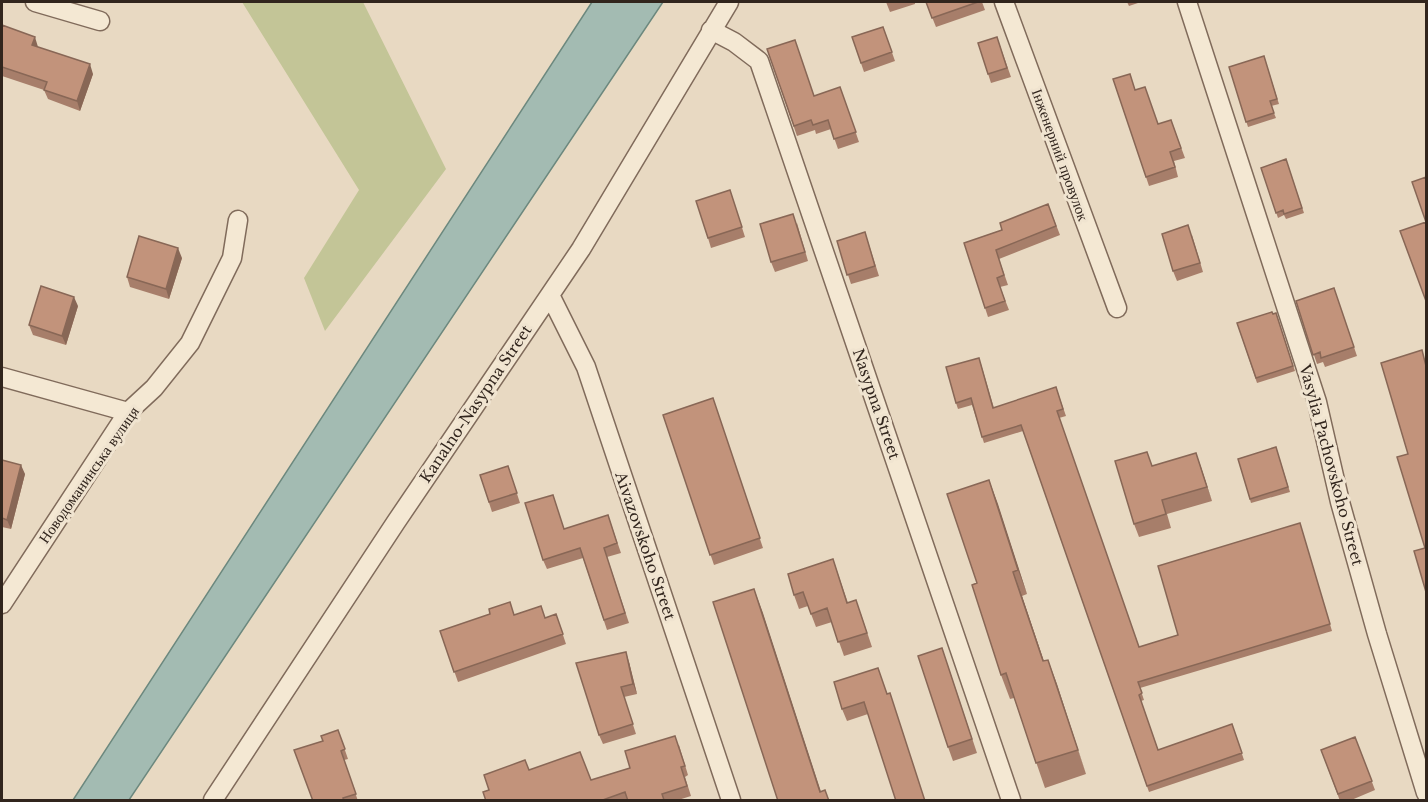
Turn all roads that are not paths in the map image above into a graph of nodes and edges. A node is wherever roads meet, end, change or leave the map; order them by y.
1 (35, 2) edge
2 (729, 2) edge
3 (1004, 2) edge
4 (1187, 2) edge
5 (100, 21) dead end
6 (711, 30) junction
7 (238, 220) dead end
8 (550, 295) junction
9 (1117, 308) dead end
10 (2, 377) edge
11 (128, 412) junction
12 (2, 603) edge
13 (1426, 793) edge
14 (213, 801) edge
15 (731, 801) edge
16 (1011, 801) edge

1 - 5 street
2 - 6 street, Kanalno-Nasypna Street
3 - 9 street, Інженерний провулок
4 - 13 street, Vasylia Pachovskoho Street
6 - 8 street, Kanalno-Nasypna Street
6 - 16 street, Nasypna Street
7 - 11 street, Новодоманинська вулиця
8 - 14 street, Kanalno-Nasypna Street
8 - 15 street, Aivazovskoho Street
10 - 11 street
11 - 12 street, Новодоманинська вулиця

